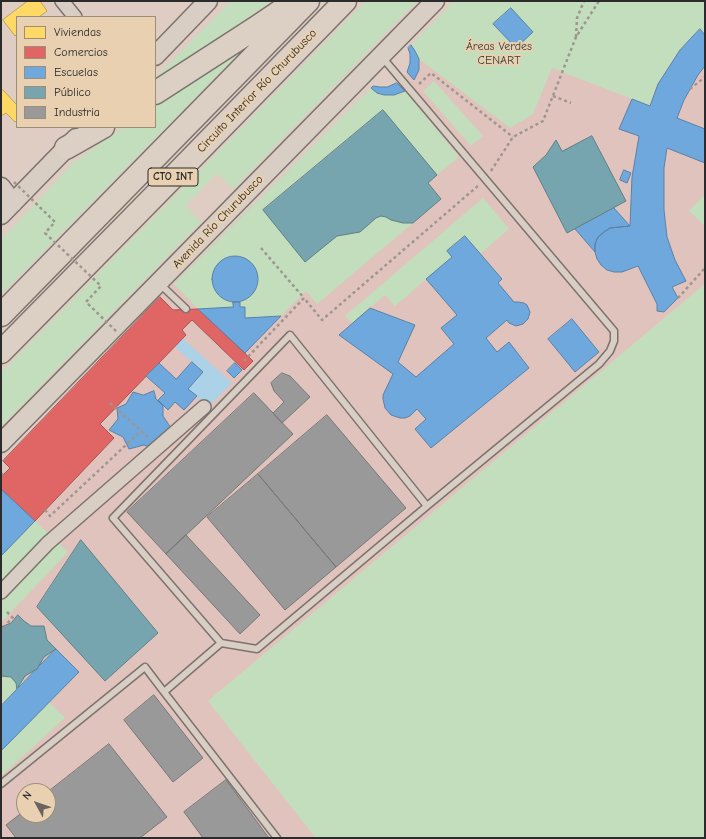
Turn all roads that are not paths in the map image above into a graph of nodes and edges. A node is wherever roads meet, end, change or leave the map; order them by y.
1 (62, 1) edge
2 (208, 1) edge
3 (295, 1) edge
4 (308, 1) edge
5 (345, 1) edge
6 (434, 1) edge
7 (74, 16) edge
8 (156, 55) edge
9 (381, 56) junction
10 (156, 92) edge
11 (85, 128) edge
12 (101, 128) edge
13 (66, 148) junction
14 (7, 185) edge
15 (7, 209) edge
16 (159, 283) junction
17 (186, 309) dead end
18 (1, 315) edge
19 (1, 352) edge
20 (204, 407) dead end
21 (1, 443) edge
22 (427, 506) junction
23 (1, 592) edge
24 (221, 643) junction
25 (164, 692) junction
26 (1, 784) edge
27 (278, 838) edge

1 - 7 street
2 - 8 main road
3 - 10 highway
4 - 18 highway, CTO INT
5 - 19 highway, Circuito Interior Río Churubusco / CTO INT
6 - 9 main road, Avenida Río Churubusco
9 - 16 main road, Avenida Río Churubusco
9 - 22 lane
11 - 13 main road
12 - 13 highway
13 - 15 main road
14 - 15 main road
16 - 17 lane
16 - 21 main road, Avenida Río Churubusco
20 - 23 street
22 - 24 lane
22 - 24 lane
24 - 25 lane
25 - 26 lane
25 - 27 lane

